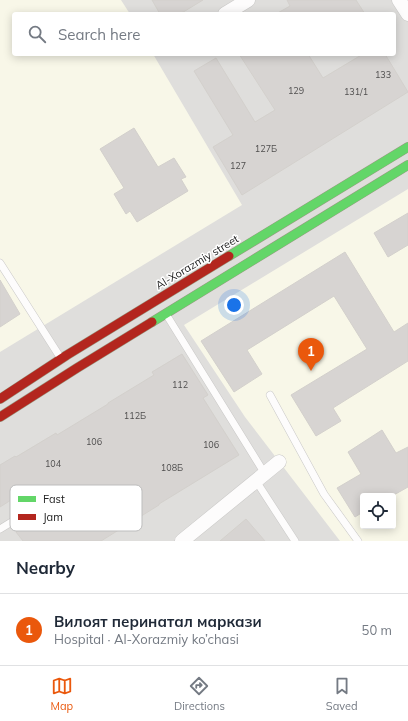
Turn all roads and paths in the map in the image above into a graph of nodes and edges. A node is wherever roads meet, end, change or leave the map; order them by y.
1 (248, 0) edge
2 (399, 0) edge
3 (228, 12) edge
4 (408, 14) edge
5 (408, 147) edge
6 (408, 164) edge
7 (0, 263) edge
8 (166, 313) junction
9 (61, 359) junction
10 (270, 396) dead end
11 (0, 399) edge
12 (0, 417) edge
13 (279, 462) dead end
14 (260, 477) junction
15 (10, 523) edge
16 (0, 529) edge
17 (182, 541) edge
18 (295, 541) edge
19 (358, 541) edge

1 - 3 street
2 - 4 street
5 - 9 main road, Al-Xorazmiy street
6 - 8 main road
7 - 9 lane
8 - 12 main road
8 - 14 lane
9 - 11 main road, Al-Xorazmiy street
10 - 19 lane
13 - 14 street
14 - 17 street
14 - 18 lane
15 - 16 lane

